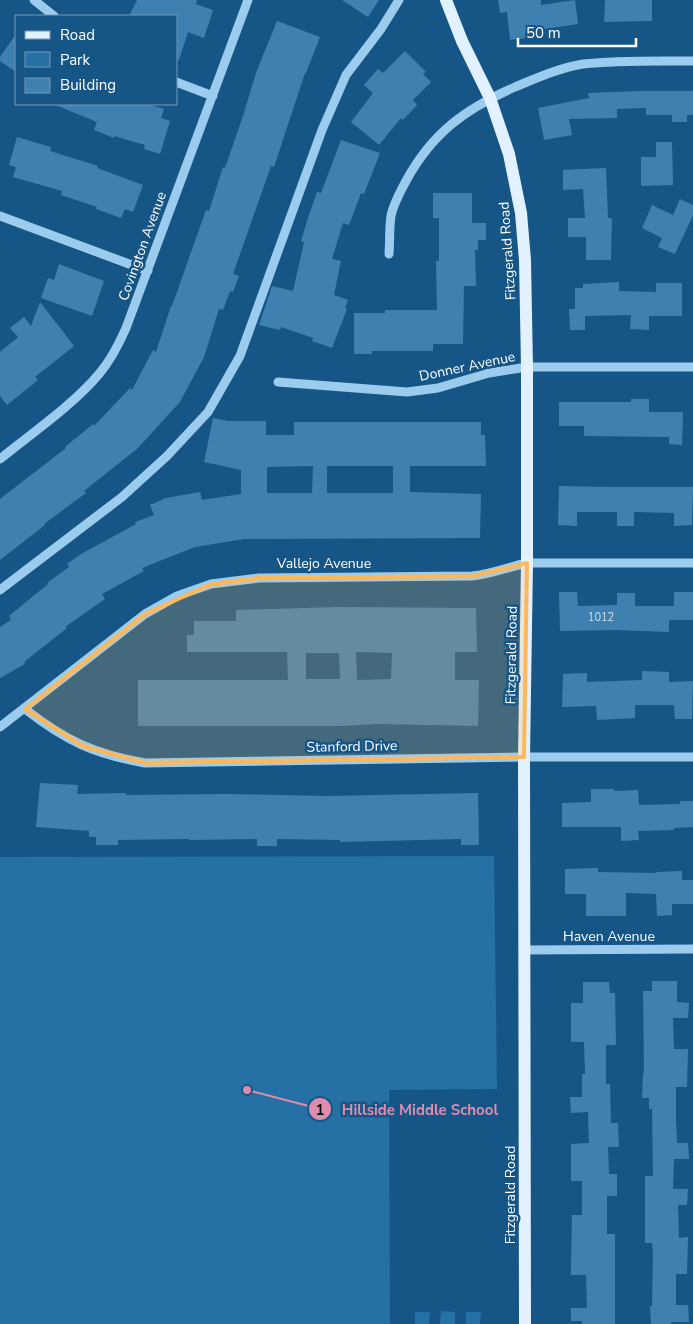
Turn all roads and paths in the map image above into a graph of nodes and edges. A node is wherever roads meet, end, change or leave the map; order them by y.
1 (34, 0) edge
2 (248, 0) edge
3 (399, 0) edge
4 (446, 0) edge
5 (53, 15) edge
6 (693, 61) edge
7 (178, 83) edge
8 (213, 96) junction
9 (490, 98) junction
10 (0, 216) edge
11 (389, 254) dead end
12 (148, 271) junction
13 (527, 367) junction
14 (693, 367) edge
15 (278, 382) dead end
16 (0, 458) edge
17 (527, 563) junction
18 (693, 563) edge
19 (0, 590) edge
20 (25, 709) junction
21 (0, 727) edge
22 (524, 757) junction
23 (693, 757) edge
24 (693, 949) edge
25 (525, 950) junction
26 (525, 1324) edge

1 - 5 street
2 - 8 street, Covington Avenue
3 - 19 street
4 - 9 main road, Fitzgerald Road
6 - 9 street
7 - 8 street
8 - 12 street, Covington Avenue
9 - 11 street
9 - 13 main road, Fitzgerald Road
10 - 12 street
12 - 16 street, Covington Avenue
13 - 14 street, Donner Avenue
13 - 15 street, Donner Avenue
13 - 17 main road, Fitzgerald Road
17 - 18 street, Vallejo Avenue
17 - 20 street, Vallejo Avenue
17 - 22 main road, Fitzgerald Road
20 - 21 street, Vallejo Avenue
20 - 22 street, Stanford Drive
22 - 23 street, Stanford Drive
22 - 25 main road, Fitzgerald Road
24 - 25 street, Haven Avenue
25 - 26 main road, Fitzgerald Road

